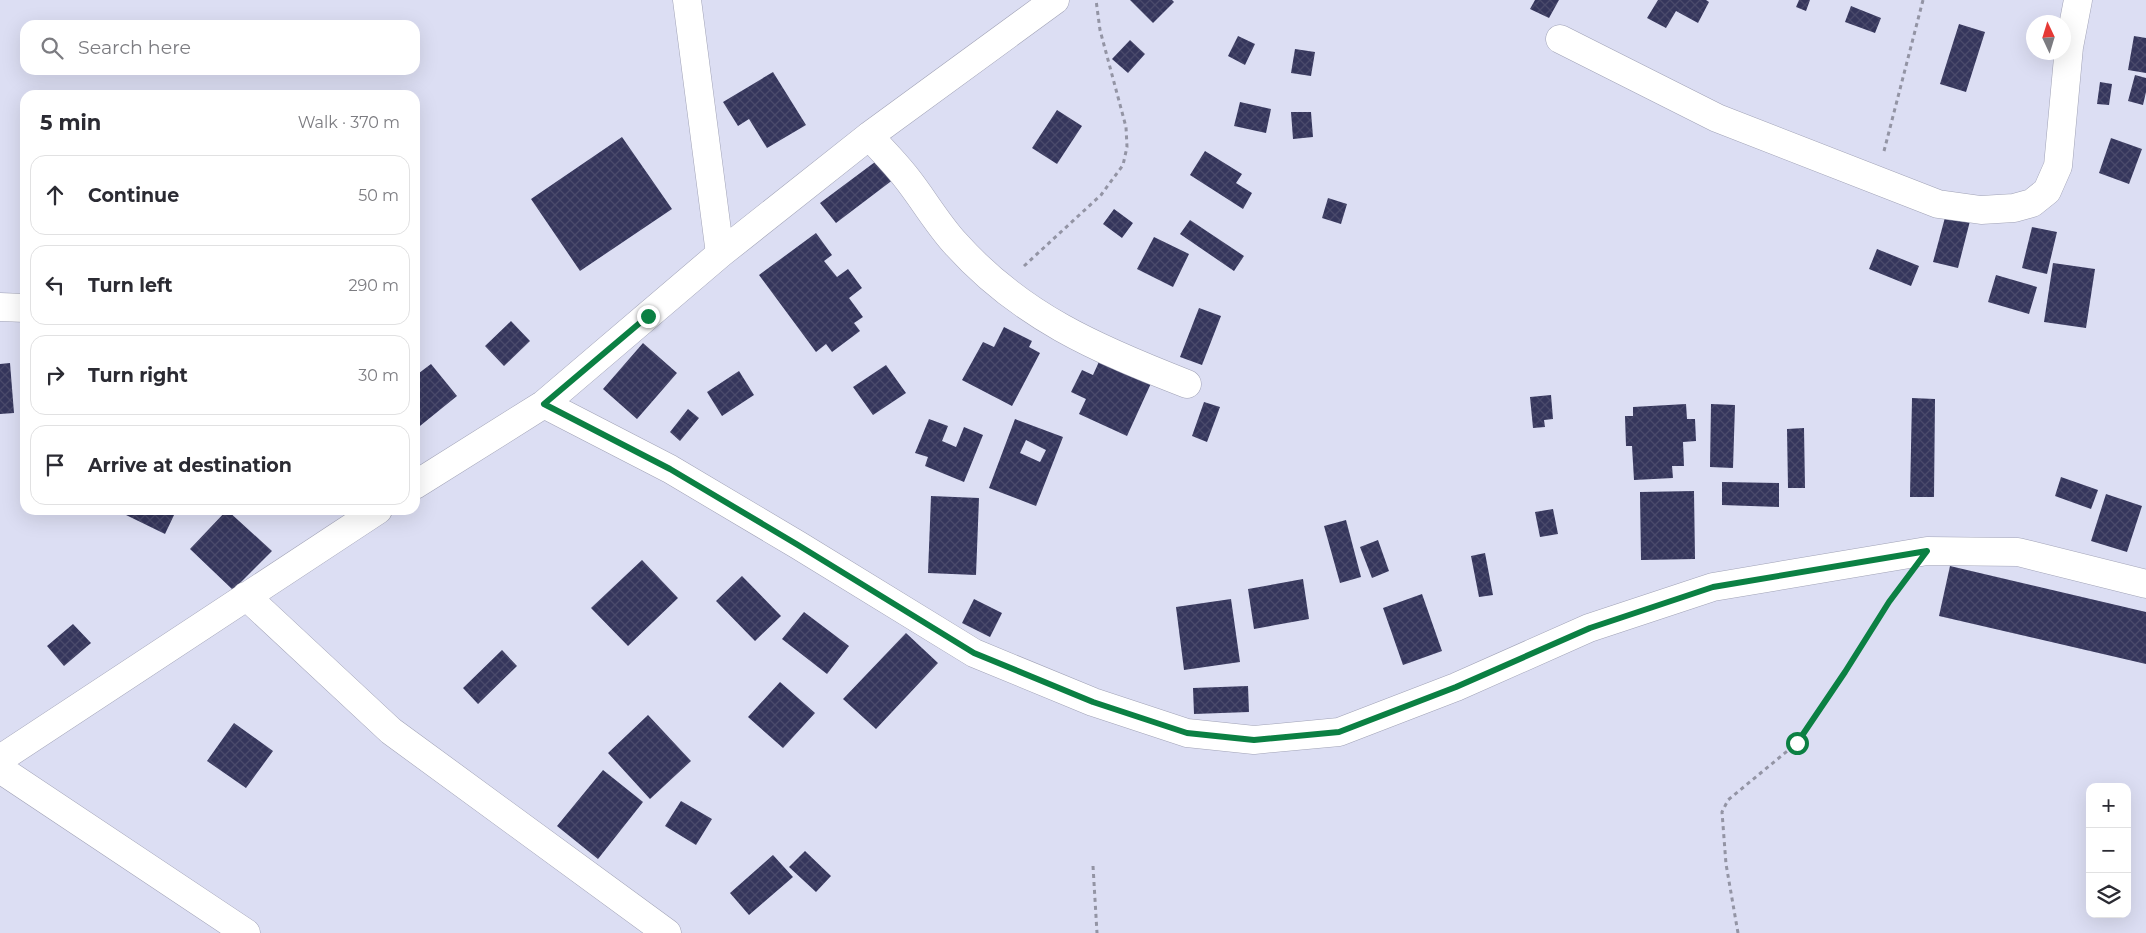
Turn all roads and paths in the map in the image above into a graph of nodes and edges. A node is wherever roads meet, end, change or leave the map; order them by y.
1 (687, 0) edge
2 (1055, 0) edge
3 (1096, 0) edge
4 (1923, 0) edge
5 (2078, 0) edge
6 (1560, 38) dead end
7 (869, 136) junction
8 (1876, 180) junction
9 (720, 254) junction
10 (1000, 288) junction
11 (0, 307) edge
12 (20, 308) edge
13 (1187, 384) dead end
14 (544, 404) junction
15 (420, 482) edge
16 (370, 515) edge
17 (1927, 551) junction
18 (2146, 584) edge
19 (246, 596) junction
20 (0, 759) edge
21 (0, 769) edge
22 (1092, 866) dead end
23 (246, 933) edge
24 (667, 933) edge
25 (1097, 933) edge
26 (1738, 933) edge

1 - 9 street
2 - 7 street
3 - 10 path
4 - 8 path
5 - 8 street
6 - 8 street
7 - 9 street
7 - 10 street
9 - 14 street
10 - 13 street
11 - 12 street
14 - 15 street
14 - 17 street
16 - 19 street
17 - 18 street
17 - 26 path
19 - 20 street
19 - 24 street
21 - 23 street
22 - 25 path

